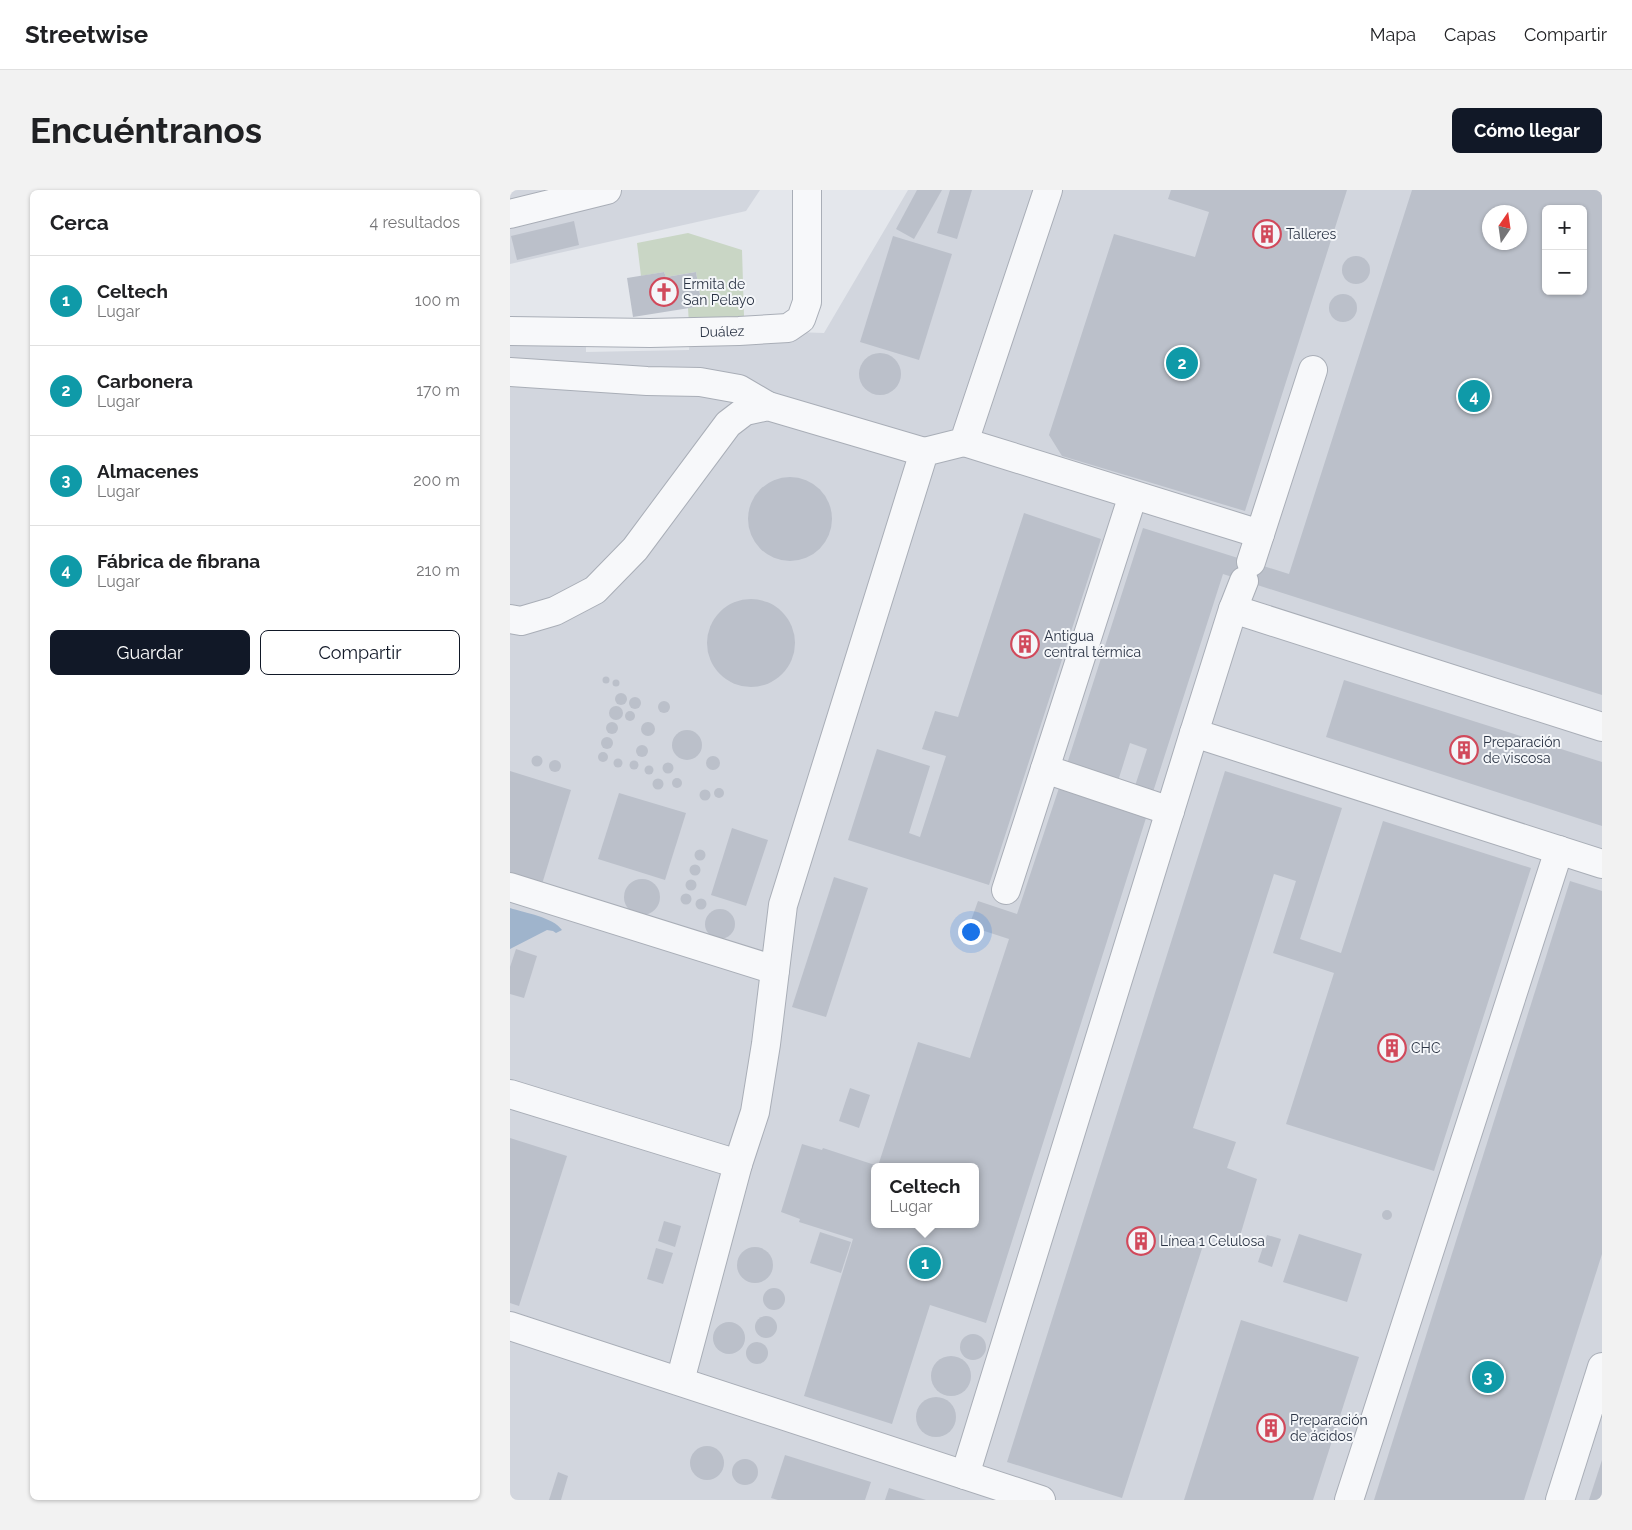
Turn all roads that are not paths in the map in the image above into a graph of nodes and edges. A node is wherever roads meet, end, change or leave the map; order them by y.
1 (607, 190) edge
2 (807, 190) edge
3 (1048, 190) edge
4 (510, 214) edge
5 (510, 331) edge
6 (1313, 370) dead end
7 (510, 372) edge
8 (768, 406) junction
9 (964, 442) junction
10 (924, 452) junction
11 (1133, 495) junction
12 (1260, 534) junction
13 (1233, 609) junction
14 (510, 619) edge
15 (1602, 727) edge
16 (1194, 733) junction
17 (1045, 769) junction
18 (1170, 811) junction
19 (1559, 850) junction
20 (1602, 864) edge
21 (510, 887) edge
22 (1006, 890) dead end
23 (775, 970) junction
24 (510, 1094) edge
25 (738, 1164) junction
26 (510, 1326) edge
27 (1602, 1367) edge
28 (680, 1381) junction
29 (966, 1475) junction
30 (1041, 1500) edge
31 (1350, 1500) edge
32 (1560, 1500) edge

1 - 4 street
2 - 5 street, Duález
3 - 9 street
6 - 12 street
7 - 8 street
8 - 10 street
8 - 14 street
9 - 10 street
9 - 11 street
10 - 23 street
11 - 12 street
11 - 17 street
12 - 13 street
13 - 15 street
13 - 16 street
16 - 18 street
16 - 19 street
17 - 18 street
17 - 22 street
18 - 29 street
19 - 20 street
19 - 31 street
21 - 23 street
23 - 25 street
24 - 25 street
25 - 28 street
26 - 28 street
27 - 32 street
28 - 29 street
29 - 30 street

